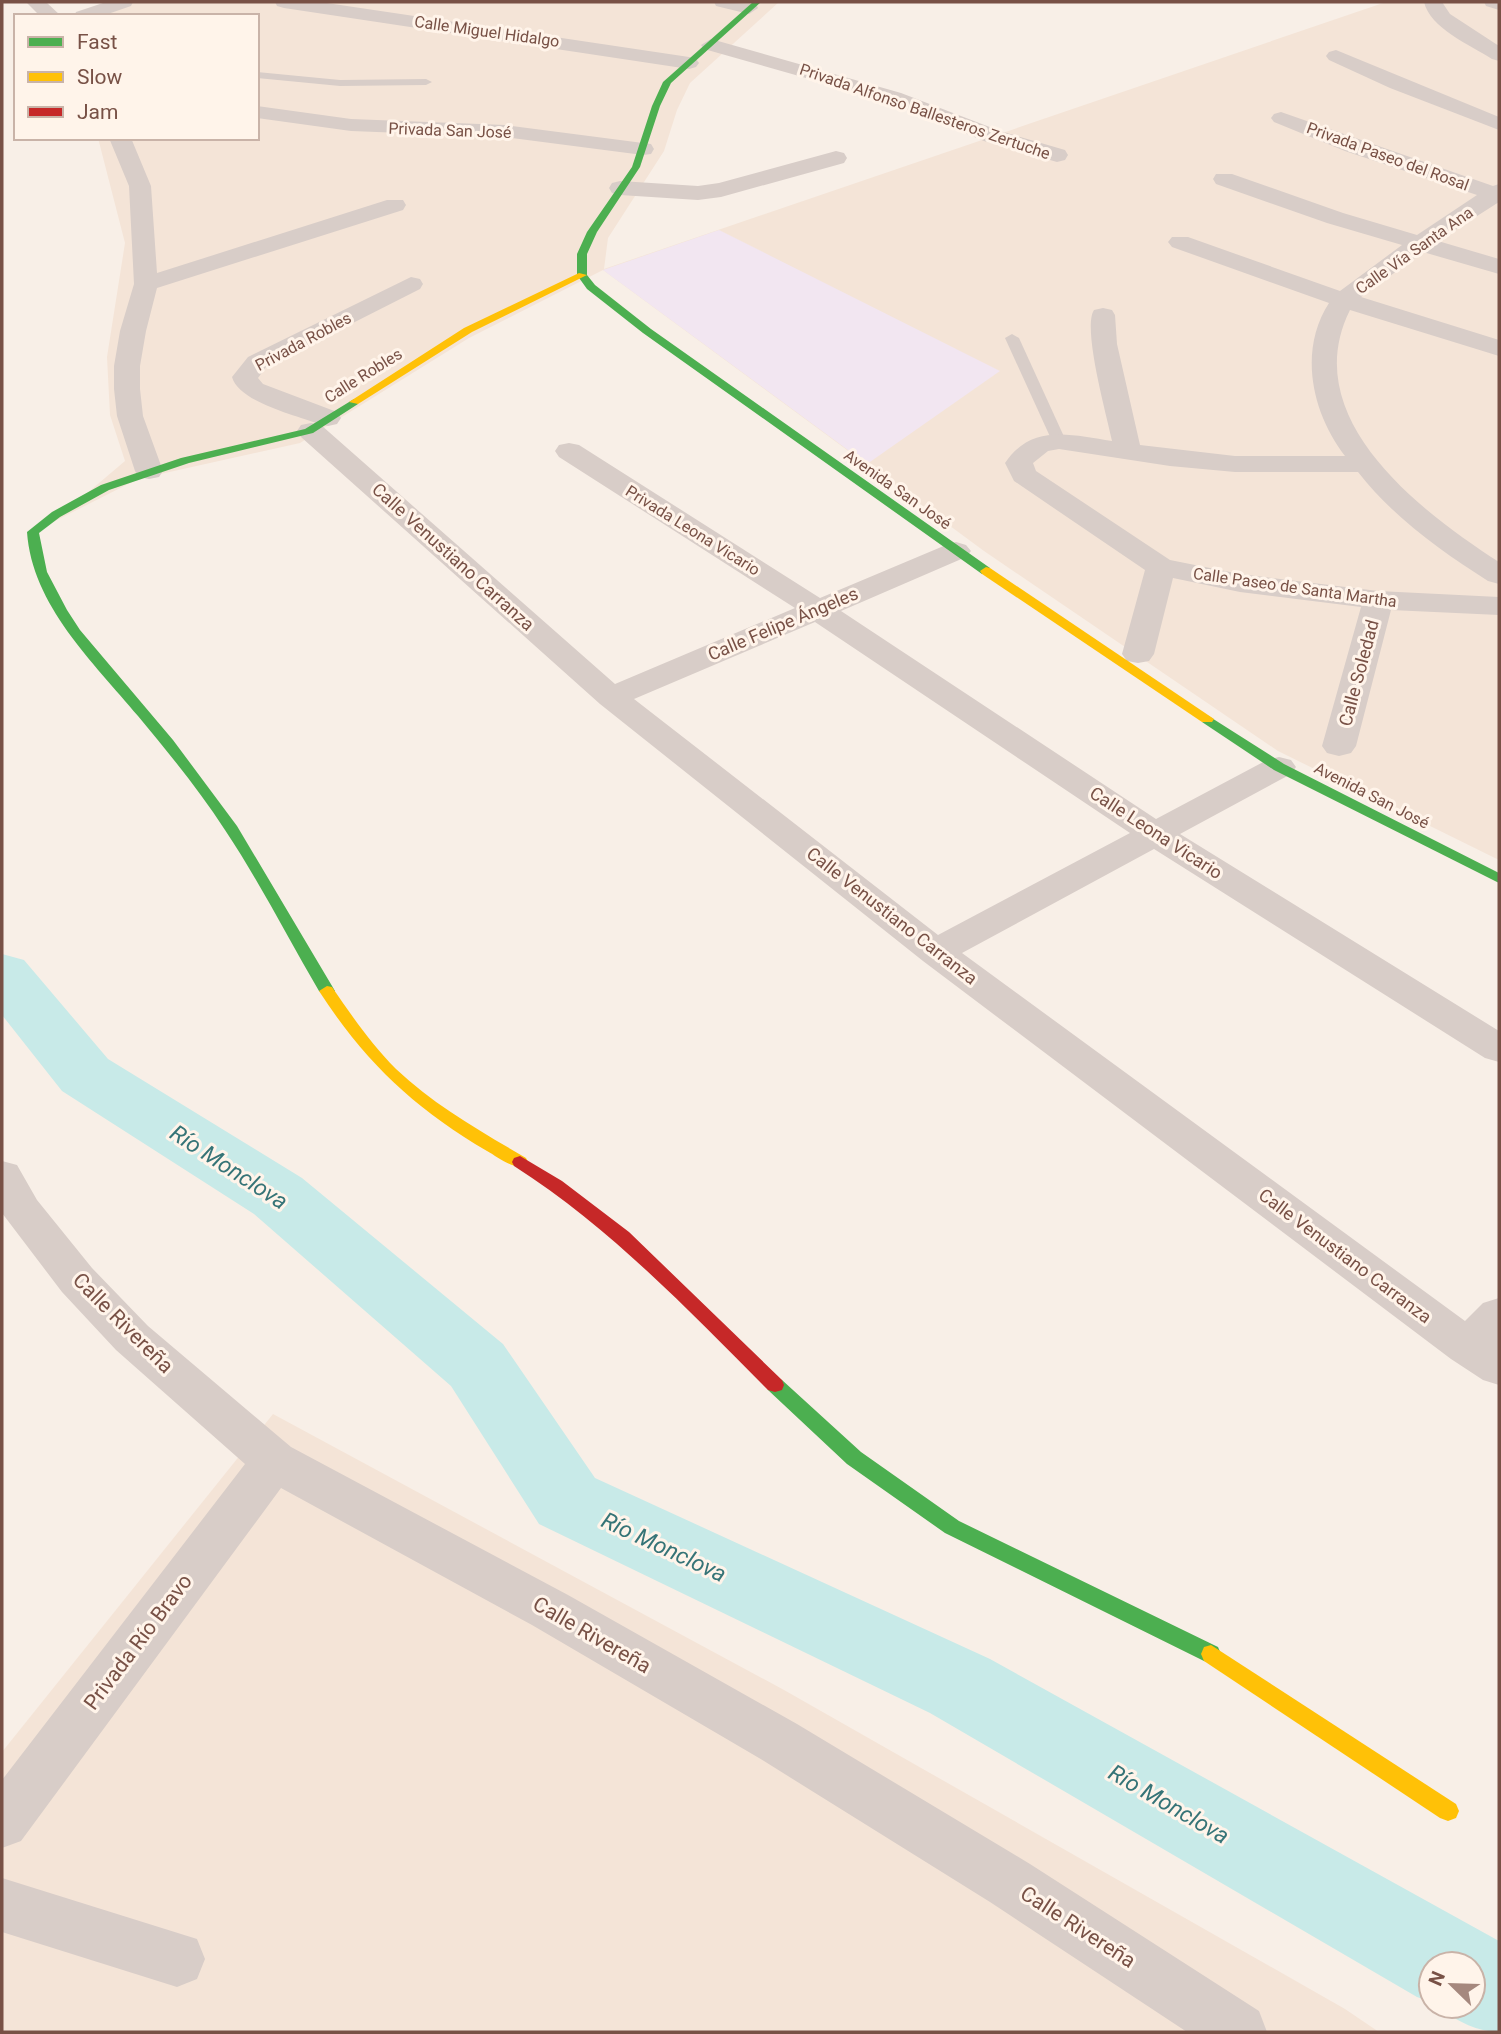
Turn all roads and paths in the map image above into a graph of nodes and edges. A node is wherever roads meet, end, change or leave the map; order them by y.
1 (35, 2) edge
2 (124, 2) edge
3 (284, 2) edge
4 (723, 2) edge
5 (1433, 2) edge
6 (1493, 2) edge
7 (1499, 4) edge
8 (753, 5) edge
9 (50, 14) edge
10 (89, 14) edge
11 (710, 45) junction
12 (1336, 55) dead end
13 (1499, 55) edge
14 (689, 63) junction
15 (259, 75) edge
16 (426, 82) dead end
17 (259, 112) edge
18 (1281, 118) dead end
19 (1499, 124) edge
20 (121, 140) edge
21 (643, 149) junction
22 (1057, 155) dead end
23 (836, 158) dead end
24 (1224, 179) dead end
25 (620, 188) junction
26 (1498, 193) edge
27 (395, 205) dead end
28 (1180, 242) dead end
29 (1417, 244) junction
30 (1499, 267) edge
31 (582, 275) junction
32 (146, 284) junction
33 (411, 284) dead end
34 (1343, 301) junction
35 (1103, 315) dead end
36 (1012, 338) dead end
37 (1499, 348) edge
38 (320, 424) junction
39 (1059, 441) junction
40 (569, 452) dead end
41 (1128, 452) junction
42 (1364, 464) junction
43 (149, 471) junction
44 (956, 551) junction
45 (1161, 567) junction
46 (1499, 575) edge
47 (1378, 600) junction
48 (1499, 606) edge
49 (817, 609) junction
50 (1138, 654) dead end
51 (611, 698) junction
52 (1339, 746) dead end
53 (1279, 767) junction
54 (1156, 834) junction
55 (1499, 879) edge
56 (936, 952) junction
57 (1499, 1049) edge
58 (2, 1176) edge
59 (1499, 1315) edge
60 (1483, 1357) edge
61 (274, 1461) junction
62 (1448, 1811) dead end
63 (2, 1823) edge
64 (2, 1905) edge
65 (177, 1959) dead end
66 (1238, 2032) edge

1 - 9 street
2 - 10 street
3 - 14 street, Calle Miguel Hidalgo
4 - 8 street
5 - 13 street
6 - 7 street
8 - 11 street
11 - 14 street
11 - 22 street, Privada Alfonso Ballesteros Zertuche
12 - 19 street
14 - 21 street
15 - 16 lane
17 - 21 street, Privada San José
18 - 26 street, Privada Paseo del Rosal
20 - 32 street
21 - 25 street
23 - 25 street
24 - 29 street
25 - 31 street
26 - 29 street, Calle Vía Santa Ana
27 - 32 street
28 - 34 street
29 - 30 street
29 - 34 street, Calle Vía Santa Ana
31 - 38 street, Calle Robles
31 - 44 street, Avenida San José
32 - 43 street
33 - 38 street, Privada Robles
34 - 37 street
34 - 42 street, Calle Vía Santa Ana
35 - 41 street
36 - 39 lane
38 - 43 street, Calle Robles
38 - 51 street, Calle Venustiano Carranza
39 - 41 street
39 - 45 street, Calle Paseo de Santa Martha
40 - 49 street, Privada Leona Vicario
41 - 42 street
42 - 46 street, Calle Vía Santa Ana
43 - 62 street, Calle Robles
44 - 49 street, Calle Felipe Ángeles
44 - 53 street, Avenida San José
45 - 47 street, Calle Paseo de Santa Martha
45 - 50 street
47 - 48 street, Calle Paseo de Santa Martha
47 - 52 street, Calle Soledad
49 - 51 street, Calle Felipe Ángeles
49 - 54 street, Calle Leona Vicario
51 - 56 street, Calle Venustiano Carranza
53 - 54 street
53 - 55 street, Avenida San José
54 - 56 street
54 - 57 street, Calle Leona Vicario
56 - 60 street, Calle Venustiano Carranza
58 - 61 street, Calle Rivereña
59 - 60 street
61 - 63 street, Privada Río Bravo
61 - 66 street, Calle Rivereña
64 - 65 street

